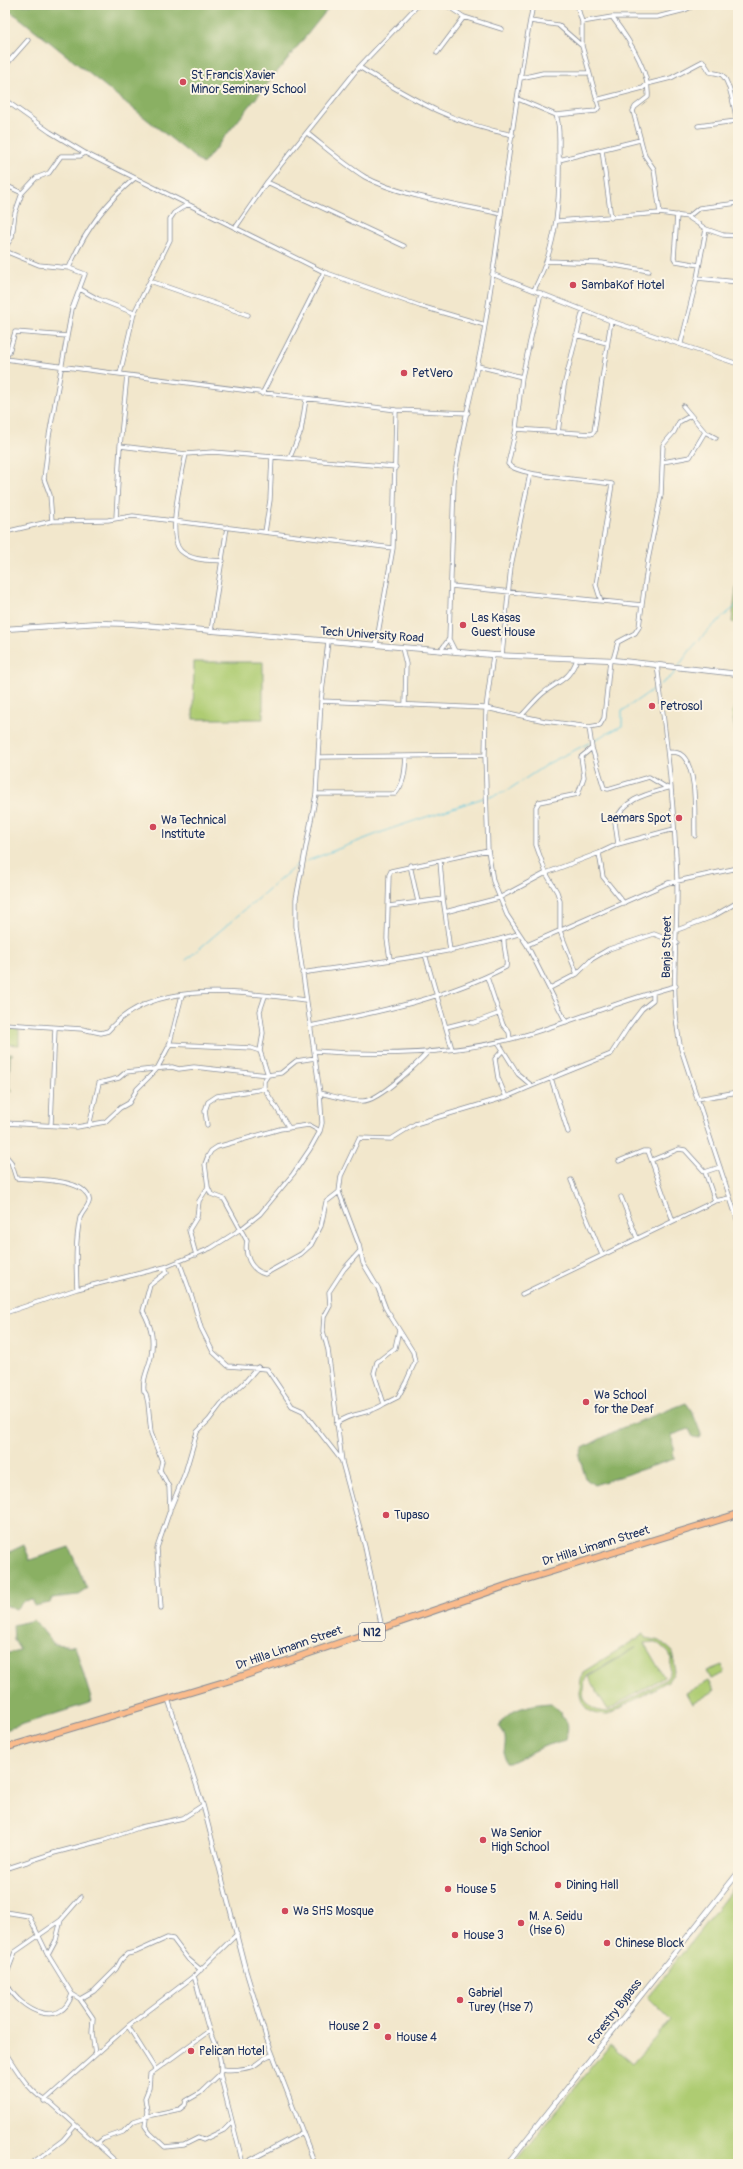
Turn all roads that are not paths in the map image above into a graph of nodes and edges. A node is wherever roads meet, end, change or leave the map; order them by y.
1 (418, 5) edge
2 (446, 5) edge
3 (533, 5) edge
4 (577, 5) edge
5 (695, 5) edge
6 (464, 17) junction
7 (612, 17) junction
8 (530, 22) junction
9 (582, 22) junction
10 (502, 29) dead end
11 (28, 40) dead end
12 (582, 46) junction
13 (437, 53) dead end
14 (5, 66) edge
15 (359, 67) junction
16 (588, 72) junction
17 (521, 78) junction
18 (647, 84) junction
19 (5, 100) edge
20 (518, 100) junction
21 (596, 100) junction
22 (556, 115) junction
23 (736, 121) junction
24 (698, 126) dead end
25 (738, 128) edge
26 (307, 133) junction
27 (513, 135) junction
28 (640, 140) junction
29 (602, 150) junction
30 (85, 153) junction
31 (559, 160) junction
32 (135, 178) junction
33 (268, 182) junction
34 (5, 185) edge
35 (22, 193) junction
36 (738, 203) edge
37 (188, 204) junction
38 (660, 213) junction
39 (501, 214) junction
40 (677, 215) junction
41 (688, 217) junction
42 (611, 218) junction
43 (557, 221) junction
44 (236, 227) junction
45 (706, 229) junction
46 (738, 236) edge
47 (404, 246) dead end
48 (5, 248) edge
49 (5, 251) edge
50 (547, 262) junction
51 (699, 265) junction
52 (69, 268) junction
53 (649, 271) dead end
54 (324, 272) junction
55 (492, 274) junction
56 (697, 278) junction
57 (150, 281) junction
58 (738, 282) edge
59 (80, 289) junction
60 (534, 290) junction
61 (541, 293) junction
62 (583, 310) junction
63 (134, 313) junction
64 (248, 316) dead end
65 (611, 321) junction
66 (485, 326) junction
67 (576, 335) junction
68 (67, 336) junction
69 (606, 343) junction
70 (681, 343) junction
71 (5, 359) edge
72 (738, 364) edge
73 (62, 366) junction
74 (478, 366) junction
75 (120, 374) junction
76 (128, 375) junction
77 (522, 377) junction
78 (262, 394) junction
79 (306, 399) junction
80 (683, 406) dead end
81 (396, 410) junction
82 (468, 413) junction
83 (690, 416) junction
84 (516, 428) junction
85 (704, 432) junction
86 (558, 433) junction
87 (716, 438) dead end
88 (120, 446) junction
89 (186, 454) junction
90 (272, 456) junction
91 (290, 457) junction
92 (663, 462) junction
93 (396, 467) junction
94 (530, 474) junction
95 (116, 518) junction
96 (174, 520) junction
97 (52, 521) junction
98 (227, 527) junction
99 (5, 532) edge
100 (265, 532) junction
101 (393, 548) junction
102 (223, 561) junction
103 (451, 586) junction
104 (507, 592) junction
105 (601, 601) junction
106 (642, 605) junction
107 (5, 619) edge
108 (5, 629) edge
109 (211, 631) junction
110 (449, 639) junction
111 (328, 642) junction
112 (376, 646) junction
113 (402, 648) junction
114 (441, 650) junction
115 (454, 652) junction
116 (493, 655) junction
117 (502, 656) junction
118 (577, 659) junction
119 (612, 660) junction
120 (657, 664) junction
121 (738, 674) edge
122 (321, 701) junction
123 (405, 705) junction
124 (486, 708) junction
125 (522, 715) junction
126 (589, 727) junction
127 (592, 748) junction
128 (668, 752) junction
129 (485, 755) junction
130 (406, 756) junction
131 (319, 757) junction
132 (669, 787) junction
133 (316, 794) junction
134 (674, 829) junction
135 (695, 836) dead end
136 (618, 844) junction
137 (488, 850) junction
138 (599, 854) junction
139 (440, 861) junction
140 (410, 865) junction
141 (738, 868) edge
142 (546, 873) junction
143 (677, 881) junction
144 (498, 898) junction
145 (443, 900) junction
146 (418, 902) junction
147 (738, 902) edge
148 (624, 903) junction
149 (389, 906) junction
150 (445, 912) junction
151 (677, 930) junction
152 (560, 931) junction
153 (518, 934) junction
154 (504, 938) junction
155 (677, 942) junction
156 (528, 945) junction
157 (450, 951) junction
158 (424, 954) junction
159 (390, 959) junction
160 (302, 973) junction
161 (577, 974) junction
162 (488, 977) junction
163 (676, 986) junction
164 (550, 988) junction
165 (653, 992) junction
166 (182, 996) junction
167 (265, 996) junction
168 (436, 996) junction
169 (306, 1000) junction
170 (500, 1012) junction
171 (566, 1022) junction
172 (5, 1024) edge
173 (310, 1026) junction
174 (446, 1027) junction
175 (56, 1028) junction
176 (510, 1039) junction
177 (498, 1042) junction
178 (169, 1044) junction
179 (452, 1049) junction
180 (503, 1050) junction
181 (260, 1051) junction
182 (314, 1051) junction
183 (430, 1051) junction
184 (315, 1058) junction
185 (157, 1069) junction
186 (268, 1075) junction
187 (551, 1078) junction
188 (532, 1086) junction
189 (264, 1088) junction
190 (738, 1092) edge
191 (320, 1093) junction
192 (506, 1097) junction
193 (697, 1099) junction
194 (5, 1123) edge
195 (51, 1125) junction
196 (207, 1125) dead end
197 (89, 1126) junction
198 (288, 1128) junction
199 (320, 1131) junction
200 (568, 1132) dead end
201 (5, 1155) edge
202 (652, 1160) junction
203 (620, 1161) dead end
204 (720, 1167) junction
205 (705, 1172) junction
206 (571, 1180) dead end
207 (208, 1187) junction
208 (339, 1192) junction
209 (621, 1197) dead end
210 (730, 1198) junction
211 (715, 1201) junction
212 (673, 1221) junction
213 (738, 1222) edge
214 (241, 1229) junction
215 (638, 1238) junction
216 (360, 1251) junction
217 (196, 1255) junction
218 (602, 1255) junction
219 (179, 1262) junction
220 (165, 1267) junction
221 (78, 1289) junction
222 (522, 1294) dead end
223 (5, 1313) edge
224 (399, 1329) junction
225 (258, 1367) junction
226 (384, 1404) junction
227 (336, 1424) junction
228 (342, 1462) junction
229 (170, 1510) junction
230 (738, 1514) edge
231 (161, 1608) dead end
232 (382, 1628) junction
233 (168, 1699) junction
234 (5, 1748) edge
235 (203, 1805) junction
236 (5, 1869) edge
237 (738, 1873) edge
238 (81, 1897) dead end
239 (5, 1912) edge
240 (61, 1920) junction
241 (237, 1934) junction
242 (39, 1936) junction
243 (48, 1955) junction
244 (201, 1970) junction
245 (194, 1976) junction
246 (5, 1978) edge
247 (5, 1986) edge
248 (72, 1994) junction
249 (80, 1999) junction
250 (128, 2026) junction
251 (209, 2031) junction
252 (5, 2052) edge
253 (95, 2054) junction
254 (272, 2055) junction
255 (155, 2069) junction
256 (222, 2069) junction
257 (220, 2074) junction
258 (44, 2101) junction
259 (147, 2116) junction
260 (232, 2122) junction
261 (75, 2126) junction
262 (303, 2132) junction
263 (97, 2144) junction
264 (31, 2164) edge
265 (119, 2164) edge
266 (315, 2164) edge
267 (506, 2164) edge

1 - 15 street
2 - 6 street
3 - 8 street
4 - 9 street
5 - 7 street
6 - 10 street
6 - 13 street
7 - 9 street
7 - 18 street
8 - 12 street
8 - 17 street
9 - 12 street
11 - 14 street
12 - 16 street
15 - 26 street
15 - 27 street
16 - 17 street
16 - 21 street
17 - 20 street
18 - 21 street
18 - 23 street
18 - 28 street
19 - 30 street
20 - 22 street
20 - 27 street
21 - 22 street
22 - 31 street
23 - 24 street
23 - 25 street
26 - 33 street
26 - 39 street
27 - 39 street
28 - 29 street
28 - 38 street
29 - 31 street
29 - 42 street
30 - 32 street
30 - 35 street
31 - 43 street
32 - 37 street
32 - 52 street
33 - 44 street
33 - 47 street
34 - 35 street
35 - 48 street
36 - 41 street
37 - 44 street
37 - 57 street
38 - 40 street
38 - 42 street
39 - 55 street
40 - 41 street
40 - 51 street
41 - 45 street
42 - 43 street
43 - 50 street
44 - 54 street
45 - 46 street
45 - 51 street
49 - 52 street
50 - 53 street
50 - 60 street
51 - 56 street
52 - 59 street
54 - 66 street
54 - 78 street
55 - 60 street
55 - 66 street
56 - 58 street
56 - 70 street
57 - 63 street
57 - 64 street
59 - 63 street
59 - 68 street
60 - 61 street
61 - 62 street
61 - 77 street
62 - 65 street
62 - 67 street
63 - 75 street
65 - 69 street
65 - 70 street
66 - 74 street
67 - 69 street
67 - 86 street
68 - 71 street
68 - 73 street
69 - 86 street
70 - 72 street
71 - 73 street
73 - 75 street
73 - 97 street
74 - 77 street
74 - 82 street
75 - 76 street
76 - 78 street
76 - 88 street
77 - 84 street
78 - 79 street
79 - 81 street
79 - 91 street
80 - 83 street
81 - 82 street
81 - 93 street
82 - 103 street
83 - 85 street
83 - 92 street
84 - 86 street
84 - 94 street
85 - 87 street
85 - 92 street
88 - 89 street
88 - 95 street
89 - 90 street
89 - 96 street
90 - 91 street
90 - 100 street
91 - 93 street
92 - 106 street
93 - 101 street
94 - 104 street
94 - 105 street
95 - 96 street
95 - 97 street
96 - 98 street
96 - 102 street
97 - 99 street
98 - 100 street
98 - 102 street
100 - 101 street
101 - 112 street
102 - 109 street
103 - 104 street
103 - 110 street
104 - 105 street
104 - 117 street
105 - 106 street
106 - 119 street
107 - 108 street
108 - 109 street, Tech University Road
109 - 111 street, Tech University Road
110 - 114 street
110 - 115 street
111 - 112 street, Tech University Road
111 - 122 street
112 - 113 street, Tech University Road
113 - 114 street, Tech University Road
113 - 123 street
114 - 115 street, Tech University Road
115 - 116 street, Tech University Road
116 - 117 street, Tech University Road
116 - 124 street
117 - 118 street, Tech University Road
118 - 119 street, Tech University Road
118 - 125 street
119 - 120 street, Tech University Road
119 - 126 street
120 - 121 street, Tech University Road
120 - 128 street, Banja Street
122 - 123 street
122 - 131 street
123 - 124 street
124 - 125 street
124 - 129 street
125 - 126 street
126 - 127 street
127 - 132 street
127 - 142 street
128 - 132 street, Banja Street
128 - 135 street
129 - 130 street
129 - 137 street
130 - 131 street
130 - 133 street
131 - 133 street
132 - 134 street, Banja Street
132 - 136 street
133 - 160 street
134 - 136 street
134 - 143 street, Banja Street
136 - 138 street
137 - 139 street
137 - 144 street
138 - 142 street
138 - 148 street
139 - 140 street
139 - 145 street
140 - 146 street
140 - 149 street
141 - 143 street
142 - 144 street
142 - 152 street
143 - 148 street
143 - 151 street, Banja Street
144 - 150 street
144 - 153 street
145 - 146 street
145 - 150 street
146 - 149 street
147 - 151 street
148 - 152 street
149 - 159 street
150 - 157 street
151 - 155 street, Banja Street
152 - 156 street
152 - 161 street
153 - 154 street
153 - 156 street
154 - 157 street
154 - 162 street
155 - 161 street
155 - 163 street, Banja Street
156 - 164 street
157 - 158 street
158 - 159 street
158 - 168 street
159 - 160 street
160 - 169 street
161 - 164 street
162 - 168 street
162 - 170 street
163 - 165 street
163 - 193 street, Banja Street
164 - 171 street
165 - 171 street
165 - 187 street
166 - 167 street
166 - 175 street
166 - 178 street
167 - 169 street
167 - 181 street
168 - 173 street
168 - 174 street
169 - 173 street
170 - 174 street
170 - 176 street
171 - 176 street
172 - 175 street
173 - 182 street
174 - 179 street
175 - 195 street
176 - 177 street
177 - 179 street
177 - 180 street
178 - 181 street
178 - 185 street
179 - 183 street
180 - 188 street
180 - 192 street
181 - 186 street
182 - 183 street
182 - 184 street
183 - 191 street
184 - 186 street
184 - 191 street
185 - 186 street
185 - 197 street
185 - 197 street
186 - 189 street
187 - 188 street
187 - 200 street
188 - 192 street
189 - 196 street
189 - 198 street
190 - 193 street
191 - 199 street
192 - 208 street
193 - 204 street, Banja Street
194 - 195 street
195 - 197 street
198 - 199 street
198 - 207 street
199 - 214 street
201 - 221 street
202 - 203 street
202 - 205 street
202 - 212 street
204 - 205 street
204 - 210 street, Banja Street
205 - 211 street
206 - 218 street
207 - 214 street
207 - 217 street
208 - 214 street
208 - 216 street
209 - 215 street
210 - 211 street
210 - 213 street, Banja Street
211 - 212 street
212 - 215 street
214 - 217 street
215 - 218 street
216 - 224 street
216 - 227 street
217 - 219 street
218 - 222 street
219 - 220 street
219 - 225 street
220 - 221 street
220 - 229 street
221 - 223 street
224 - 226 street
224 - 226 street
225 - 228 street
225 - 229 street
226 - 227 street
227 - 228 street
228 - 232 street
229 - 231 street
230 - 232 highway, Dr Hilla Limann Street / N12
232 - 233 highway, Dr Hilla Limann Street / N12
233 - 234 highway, Dr Hilla Limann Street / N12
233 - 235 street
235 - 236 street
235 - 241 street
237 - 267 street, Forestry Bypass
238 - 240 street
239 - 242 street
240 - 242 street
240 - 243 street
241 - 244 street
241 - 254 street
242 - 243 street
242 - 246 street
243 - 248 street
244 - 245 street
244 - 249 street
245 - 250 street
245 - 251 street
247 - 248 street
248 - 249 street
249 - 253 street
250 - 253 street
250 - 255 street
251 - 255 street
251 - 256 street
252 - 258 street
253 - 258 street
254 - 256 street
254 - 262 street
255 - 259 street
256 - 257 street
257 - 259 street
257 - 260 street
258 - 261 street
259 - 260 street
259 - 263 street
260 - 262 street
261 - 263 street
261 - 264 street
262 - 266 street
263 - 265 street

